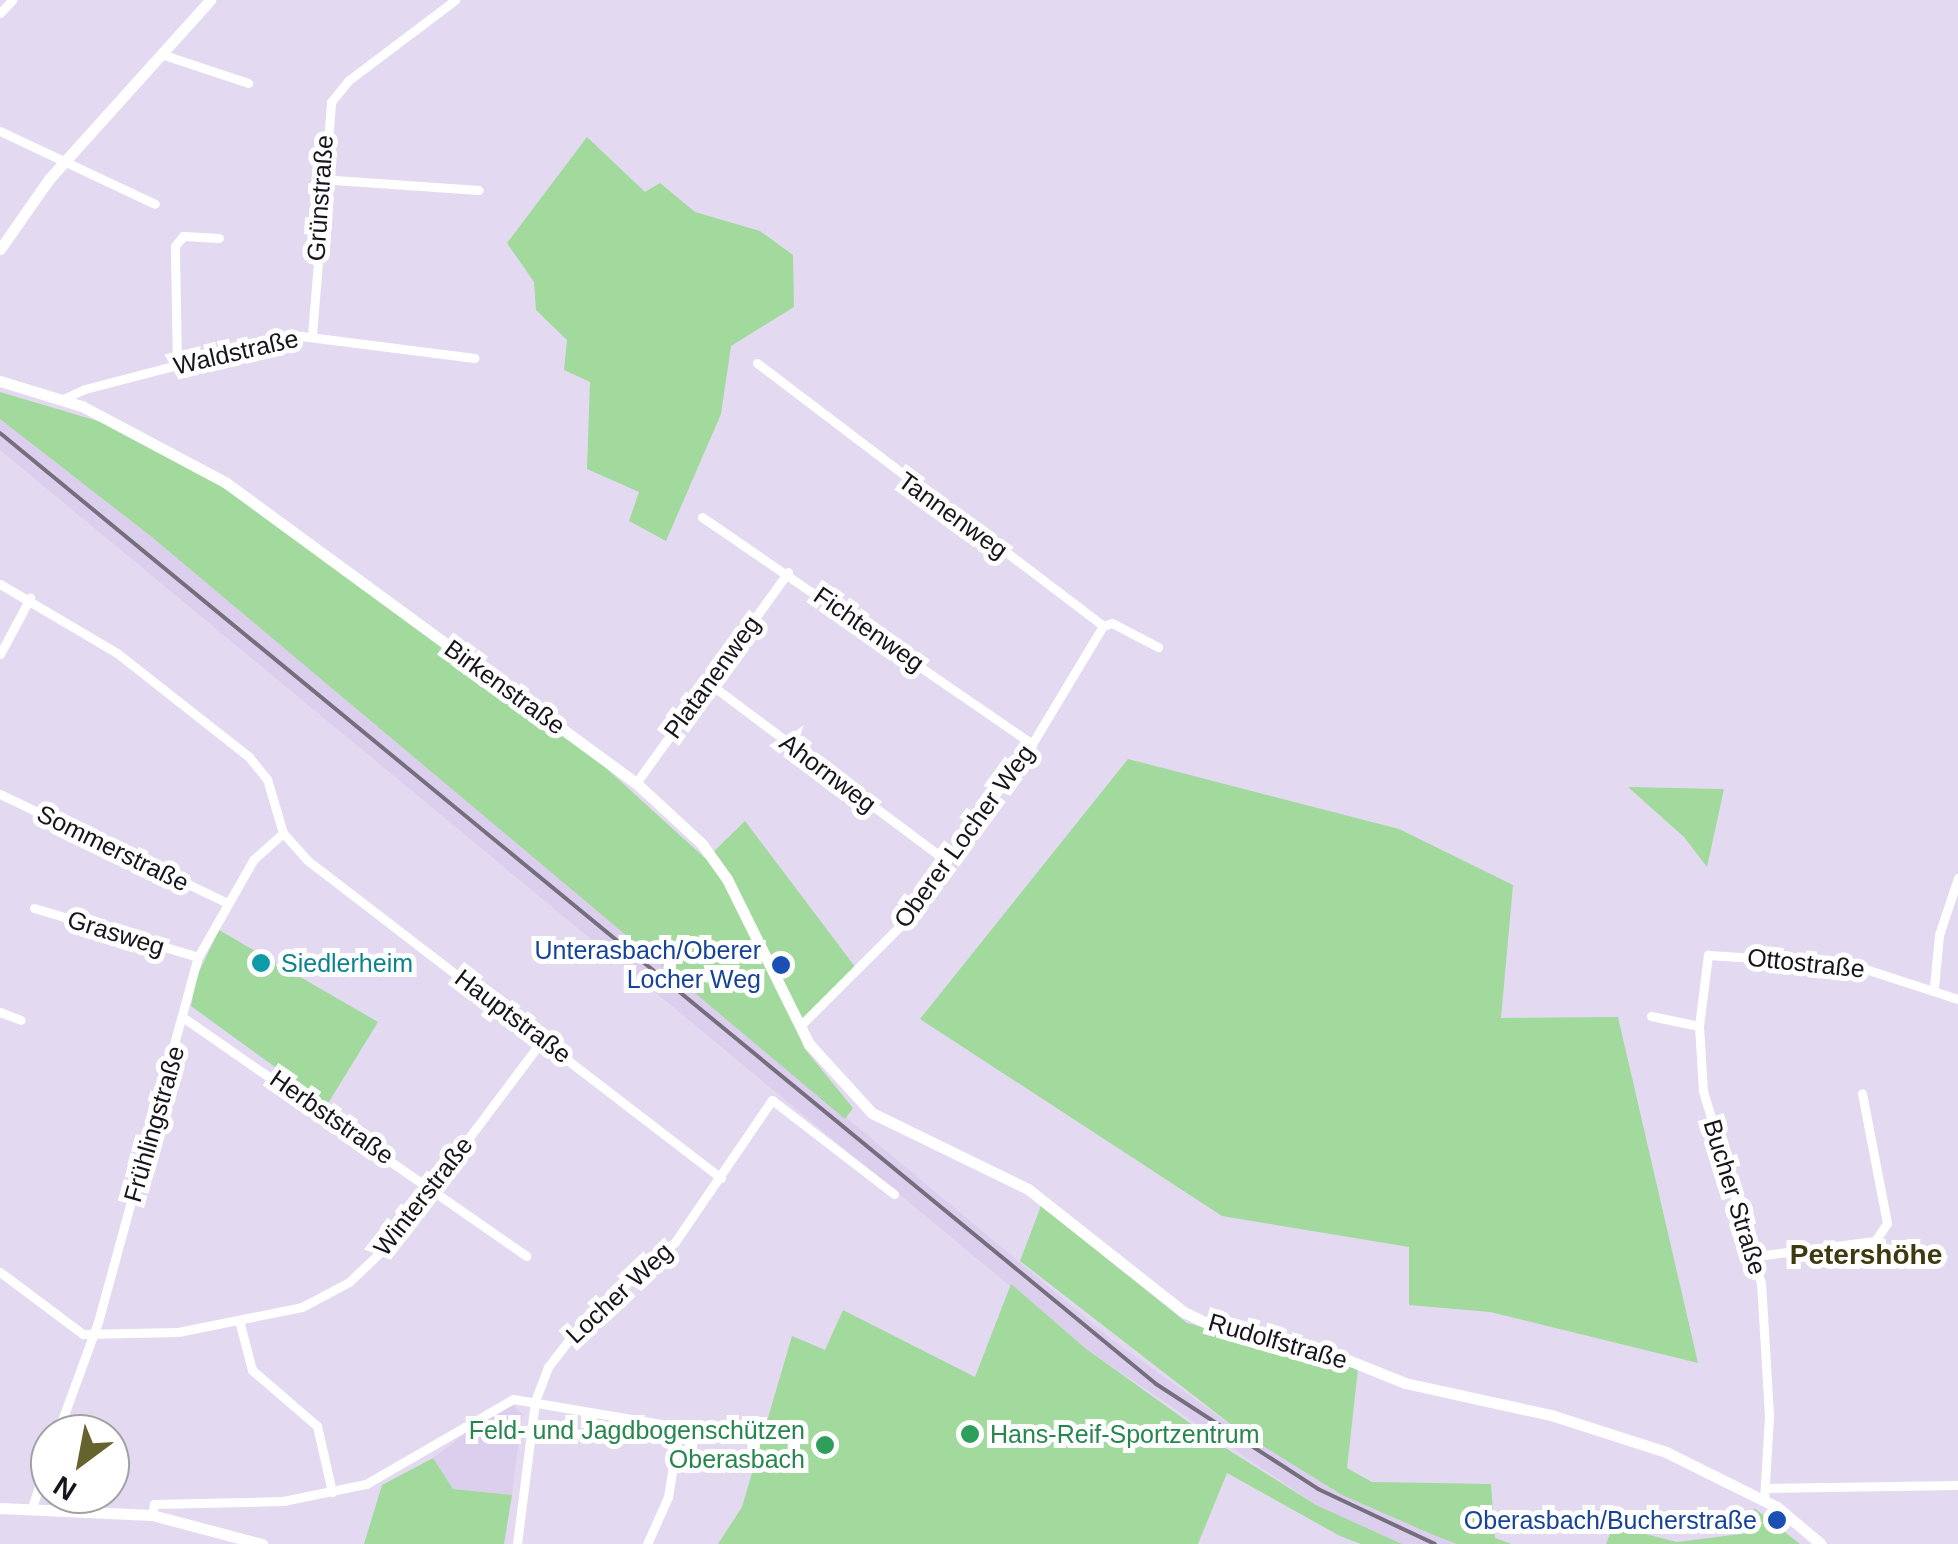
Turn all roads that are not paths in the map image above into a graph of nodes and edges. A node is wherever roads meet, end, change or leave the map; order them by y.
1 (12, 0) edge
2 (210, 0) edge
3 (455, 0) edge
4 (0, 14) edge
5 (161, 54) junction
6 (248, 83) dead end
7 (2, 135) edge
8 (67, 158) junction
9 (320, 179) junction
10 (479, 190) dead end
11 (154, 204) dead end
12 (219, 238) dead end
13 (0, 249) edge
14 (312, 335) junction
15 (475, 358) dead end
16 (757, 363) dead end
17 (177, 366) junction
18 (0, 380) edge
19 (61, 400) junction
20 (702, 518) dead end
21 (788, 572) junction
22 (0, 584) edge
23 (30, 598) junction
24 (1102, 626) junction
25 (1158, 647) dead end
26 (0, 654) edge
27 (710, 684) junction
28 (1032, 744) junction
29 (636, 782) junction
30 (0, 794) edge
31 (283, 833) junction
32 (947, 861) junction
33 (1958, 878) edge
34 (225, 902) junction
35 (34, 908) dead end
36 (1708, 955) joint
37 (198, 957) junction
38 (1934, 987) junction
39 (1958, 999) edge
40 (0, 1012) edge
41 (1651, 1016) dead end
42 (184, 1018) junction
43 (21, 1020) dead end
44 (800, 1026) junction
45 (1699, 1026) junction
46 (544, 1038) junction
47 (1862, 1093) dead end
48 (720, 1178) junction
49 (432, 1186) junction
50 (894, 1194) dead end
51 (527, 1256) dead end
52 (1756, 1256) junction
53 (0, 1272) edge
54 (240, 1324) junction
55 (94, 1334) junction
56 (535, 1401) junction
57 (64, 1414) edge
58 (1958, 1485) edge
59 (332, 1492) junction
60 (1767, 1494) junction
61 (0, 1508) edge
62 (30, 1508) edge
63 (130, 1509) edge
64 (153, 1509) junction
65 (262, 1544) edge
66 (517, 1544) edge
67 (647, 1544) edge
68 (1820, 1544) edge

1 - 4 street
2 - 5 street
3 - 9 street, Grünstraße
5 - 6 street
5 - 8 street
7 - 8 street
8 - 11 street
8 - 13 street
9 - 10 street
9 - 14 street, Grünstraße
12 - 17 street
14 - 15 street, Waldstraße
14 - 17 street, Waldstraße
16 - 24 street, Tannenweg
17 - 19 street, Waldstraße
18 - 19 street
19 - 29 street, Birkenstraße
20 - 21 street, Fichtenweg
21 - 27 street, Platanenweg
21 - 28 street, Fichtenweg
22 - 23 street, Hauptstraße
23 - 26 street
23 - 31 street, Hauptstraße
24 - 25 street, Tannenweg
24 - 28 street, Oberer Locher Weg
27 - 29 street, Platanenweg
27 - 32 street, Ahornweg
28 - 32 street, Oberer Locher Weg
29 - 44 street, Birkenstraße
30 - 34 street, Sommerstraße
31 - 34 street, Frühlingstraße
31 - 46 street, Hauptstraße
32 - 44 street, Oberer Locher Weg
33 - 38 street
34 - 37 street, Frühlingstraße
35 - 37 street, Grasweg
36 - 38 street, Ottostraße
36 - 45 street, Bucher Straße
37 - 42 street, Frühlingstraße
38 - 39 street, Ottostraße
40 - 43 street
41 - 45 street
42 - 49 street, Herbststraße
42 - 55 street, Frühlingstraße
44 - 60 street, Rudolfstraße
45 - 52 street, Bucher Straße
46 - 48 street, Hauptstraße
46 - 49 street, Winterstraße
47 - 52 street
48 - 50 street, Locher Weg
48 - 56 street, Locher Weg
49 - 51 street, Herbststraße
49 - 54 street, Winterstraße
52 - 60 street, Bucher Straße
53 - 55 street
54 - 55 street, Winterstraße
54 - 59 street
55 - 57 street, Frühlingstraße
56 - 59 street
56 - 66 street
56 - 67 street
58 - 60 street
59 - 64 street
60 - 68 street, Rudolfstraße
61 - 62 street
63 - 64 street
64 - 65 street

